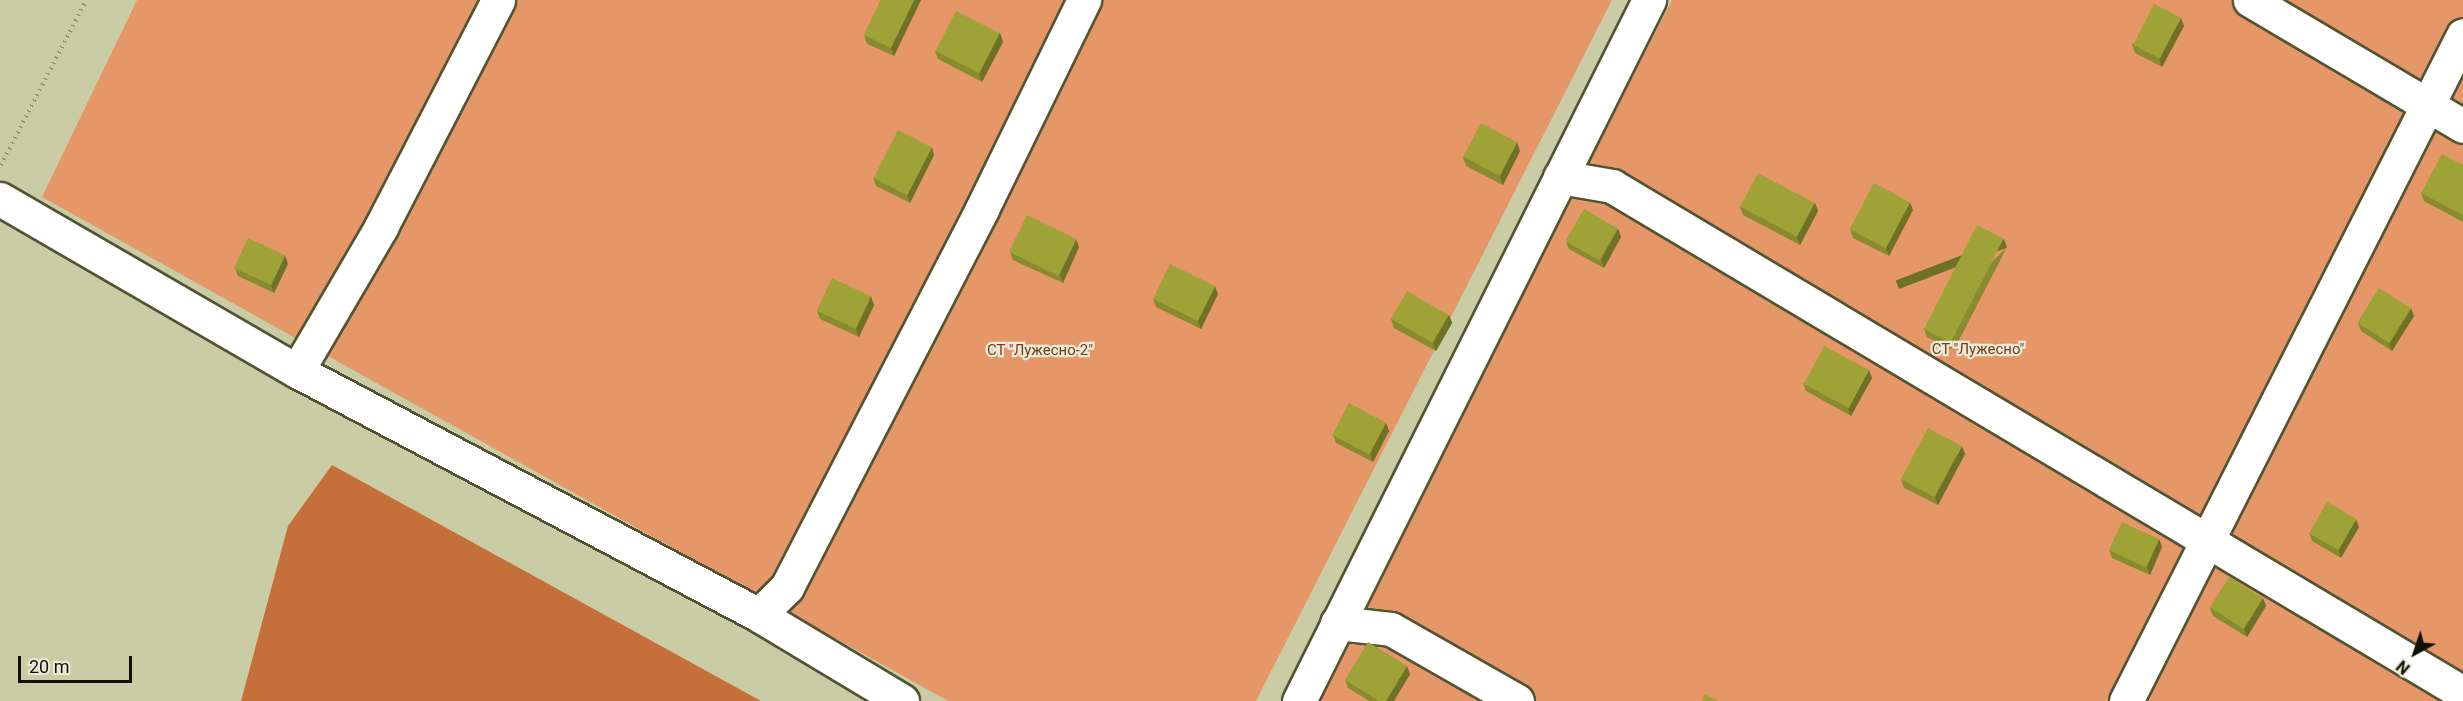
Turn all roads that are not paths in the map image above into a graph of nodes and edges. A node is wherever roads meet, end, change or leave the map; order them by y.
1 (498, 0) edge
2 (1084, 0) edge
3 (1649, 0) edge
4 (2250, 0) edge
5 (2463, 35) edge
6 (2429, 106) junction
7 (2463, 126) edge
8 (1560, 177) junction
9 (0, 199) edge
10 (297, 370) junction
11 (2206, 538) junction
12 (759, 615) junction
13 (1337, 623) junction
14 (2463, 693) edge
15 (902, 701) edge
16 (1299, 701) edge
17 (1517, 701) edge
18 (2126, 701) edge

1 - 10 lane
2 - 12 lane
3 - 8 lane
4 - 6 lane
5 - 6 lane
6 - 7 lane
6 - 11 lane
8 - 11 lane
8 - 13 lane
9 - 10 lane
10 - 12 lane
11 - 14 lane
11 - 18 lane
12 - 15 lane
13 - 16 lane
13 - 17 lane

